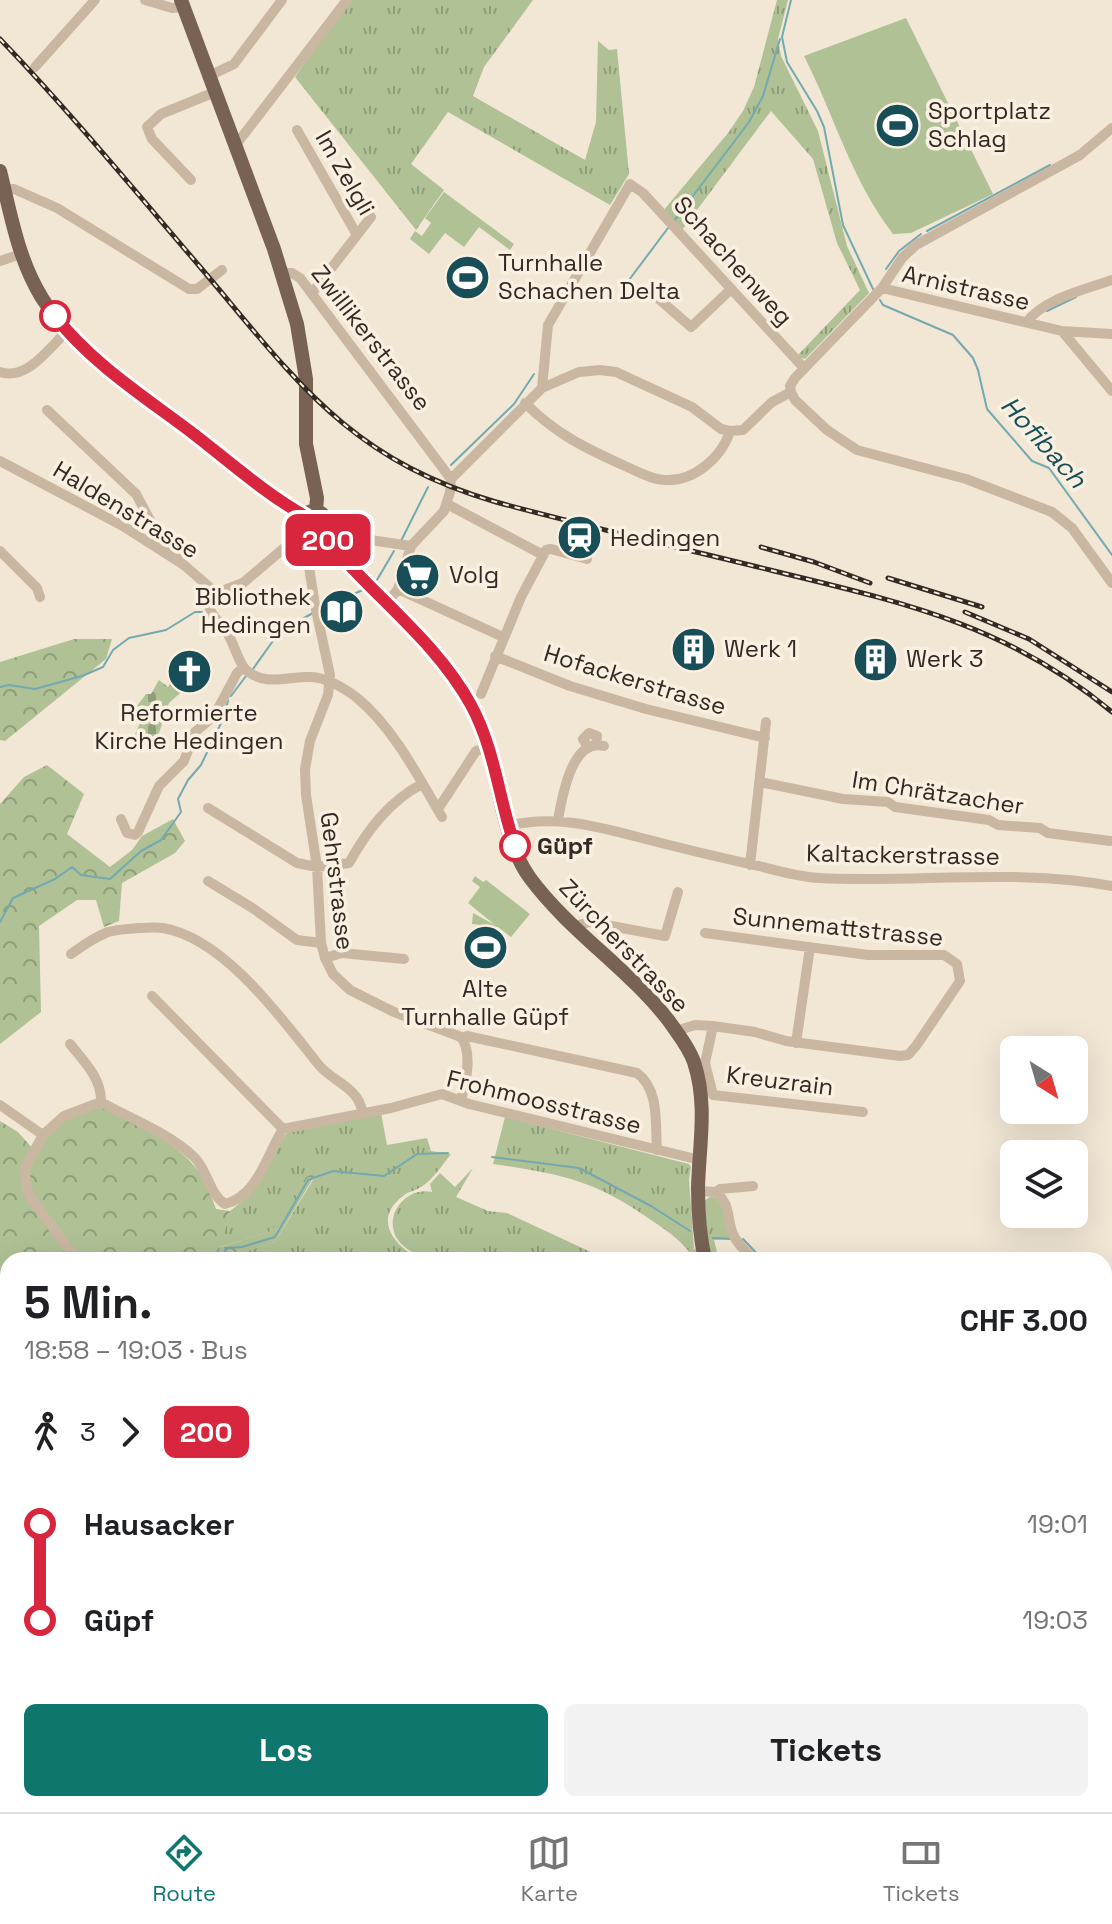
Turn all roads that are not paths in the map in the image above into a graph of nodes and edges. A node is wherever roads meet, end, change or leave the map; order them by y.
1 (95, 0) edge
2 (145, 0) edge
3 (282, 0) edge
4 (347, 0) edge
5 (182, 3) edge
6 (35, 67) dead end
7 (209, 76) junction
8 (215, 92) junction
9 (1112, 128) edge
10 (297, 130) dead end
11 (235, 146) junction
12 (0, 171) edge
13 (191, 180) dead end
14 (4, 189) junction
15 (371, 217) dead end
16 (357, 235) junction
17 (21, 254) junction
18 (0, 261) edge
19 (222, 270) dead end
20 (282, 273) junction
21 (1112, 280) edge
22 (882, 288) junction
23 (731, 289) junction
24 (312, 293) junction
25 (652, 293) dead end
26 (1027, 322) junction
27 (67, 331) junction
28 (1062, 331) junction
29 (1112, 334) edge
30 (804, 368) junction
31 (0, 372) edge
32 (542, 388) junction
33 (1112, 391) edge
34 (791, 392) junction
35 (525, 403) junction
36 (47, 410) dead end
37 (730, 431) junction
38 (0, 461) edge
39 (451, 479) junction
40 (447, 504) junction
41 (314, 525) junction
42 (411, 546) junction
43 (0, 551) edge
44 (543, 555) junction
45 (587, 559) dead end
46 (184, 565) junction
47 (1112, 583) edge
48 (398, 589) junction
49 (214, 591) junction
50 (40, 597) dead end
51 (387, 603) junction
52 (503, 637) junction
53 (495, 656) junction
54 (243, 668) junction
55 (330, 682) junction
56 (481, 694) dead end
57 (766, 722) dead end
58 (765, 738) junction
59 (596, 746) dead end
60 (488, 747) junction
61 (760, 782) junction
62 (422, 784) junction
63 (208, 808) dead end
64 (121, 819) dead end
65 (558, 820) junction
66 (508, 826) junction
67 (1110, 841) dead end
68 (750, 865) junction
69 (317, 867) junction
70 (208, 881) dead end
71 (1112, 886) edge
72 (678, 892) dead end
73 (574, 926) junction
74 (705, 933) dead end
75 (321, 943) junction
76 (810, 947) junction
77 (71, 954) dead end
78 (325, 958) junction
79 (404, 959) dead end
80 (152, 996) dead end
81 (713, 1026) junction
82 (676, 1031) junction
83 (467, 1036) dead end
84 (796, 1043) junction
85 (70, 1044) dead end
86 (461, 1100) junction
87 (101, 1102) junction
88 (0, 1105) edge
89 (362, 1112) junction
90 (863, 1112) dead end
91 (283, 1129) junction
92 (43, 1135) junction
93 (657, 1150) junction
94 (700, 1160) junction
95 (753, 1186) dead end
96 (698, 1191) junction
97 (716, 1192) junction
98 (71, 1252) edge
99 (704, 1252) edge
100 (747, 1252) edge

1 - 6 street
2 - 5 street
3 - 7 street
4 - 11 street
5 - 7 main road, Zwillikerstrasse
7 - 8 main road, Zwillikerstrasse
8 - 11 main road, Zwillikerstrasse
8 - 13 street
9 - 22 street
10 - 16 street, Im Zelgli
11 - 20 main road, Zwillikerstrasse
12 - 14 main road, Zürcherstrasse
14 - 17 main road, Zürcherstrasse
14 - 19 street
15 - 16 street
16 - 24 street
17 - 18 street
17 - 27 main road, Zürcherstrasse
20 - 24 street, Zwillikerstrasse
20 - 41 main road
21 - 26 street
22 - 26 street, Arnistrasse
22 - 30 street, Arnistrasse
23 - 25 street
23 - 30 street, Schachenweg
23 - 32 street, Schachenweg
24 - 39 street, Zwillikerstrasse
26 - 28 street, Arnistrasse
27 - 31 street
27 - 41 main road, Zürcherstrasse
28 - 29 street, Arnistrasse
28 - 33 street
30 - 34 street, Arnistrasse
32 - 35 street
32 - 37 street
34 - 37 street, Arnistrasse
34 - 47 street
35 - 37 street
35 - 39 street
36 - 46 street
38 - 46 street, Haldenstrasse
39 - 40 street
40 - 42 street
40 - 44 street
41 - 42 street
41 - 49 street, Haldenstrasse
41 - 51 main road, Zürcherstrasse
41 - 55 street
42 - 48 street
43 - 50 street
44 - 45 street
44 - 52 street
46 - 49 street, Haldenstrasse
48 - 51 street
48 - 52 street
49 - 54 street
51 - 60 main road, Zürcherstrasse
52 - 53 street
53 - 56 street
53 - 58 street, Hofackerstrasse
54 - 55 street
54 - 64 street
55 - 62 street
55 - 69 street, Gehrstrasse
57 - 58 street
58 - 61 street
59 - 65 street
60 - 62 street
60 - 66 main road, Zürcherstrasse
61 - 67 street, Im Chrätzacher
61 - 68 street
62 - 69 street
63 - 69 street
65 - 66 street, Kaltackerstrasse
65 - 68 street, Kaltackerstrasse
66 - 73 main road, Zürcherstrasse
68 - 71 street, Kaltackerstrasse
69 - 75 street, Gehrstrasse
70 - 75 street
72 - 73 street
73 - 82 main road, Zürcherstrasse
74 - 76 street, Sunnemattstrasse
75 - 78 street, Gehrstrasse
76 - 84 street
76 - 84 street, Sunnemattstrasse
77 - 89 street
78 - 79 street
78 - 86 street, Gehrstrasse
80 - 91 street
81 - 82 street, Sunnemattstrasse
81 - 84 street, Sunnemattstrasse
81 - 90 street, Kreuzrain
82 - 94 main road, Zürcherstrasse
83 - 93 street
85 - 87 street
86 - 89 street, Frohmoosstrasse
86 - 93 street, Frohmoosstrasse
87 - 91 street
87 - 92 street
88 - 92 street
89 - 91 street, Frohmoosstrasse
92 - 98 street
93 - 94 street, Frohmoosstrasse
94 - 96 main road, Zürcherstrasse
95 - 97 street
96 - 97 street
96 - 99 main road, Zürcherstrasse
97 - 100 street

